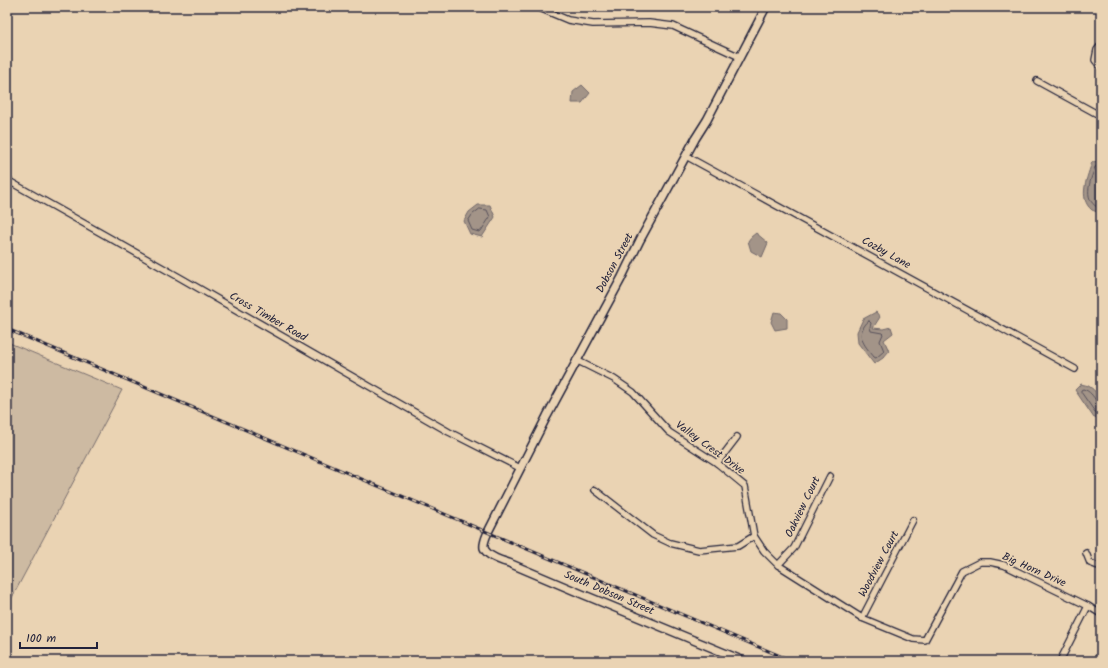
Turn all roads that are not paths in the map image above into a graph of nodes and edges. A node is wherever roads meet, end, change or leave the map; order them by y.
1 (766, 7) edge
2 (541, 8) edge
3 (1101, 45) edge
4 (740, 57) junction
5 (1101, 66) edge
6 (1037, 81) dead end
7 (1101, 116) edge
8 (686, 156) junction
9 (7, 180) edge
10 (576, 360) junction
11 (1075, 369) dead end
12 (737, 436) dead end
13 (717, 463) junction
14 (520, 468) junction
15 (830, 476) dead end
16 (595, 490) dead end
17 (913, 520) dead end
18 (488, 532) joint
19 (754, 536) junction
20 (1086, 553) dead end
21 (778, 565) junction
22 (1101, 568) edge
23 (1088, 606) junction
24 (1101, 614) edge
25 (862, 618) junction
26 (925, 640) joint
27 (744, 661) edge
28 (1060, 661) edge

1 - 4 street, Dobson Street
2 - 4 street
3 - 5 street
4 - 8 street, Dobson Street
6 - 7 street
8 - 10 street, Dobson Street
8 - 11 street, Cozby Lane
9 - 14 street, Cross Timber Road
10 - 13 street, Valley Crest Drive
10 - 14 street, Dobson Street
12 - 13 street
13 - 19 street, Valley Crest Drive
14 - 18 street, Dobson Street
15 - 21 street, Oakview Court
16 - 19 street
17 - 25 street, Woodview Court
18 - 27 street, South Dobson Street
19 - 21 street, Valley Crest Drive
20 - 22 street
21 - 25 street, Valley Crest Drive
23 - 24 street, Big Horn Drive
23 - 26 street, Big Horn Drive
23 - 28 street
25 - 26 street, Valley Crest Drive

